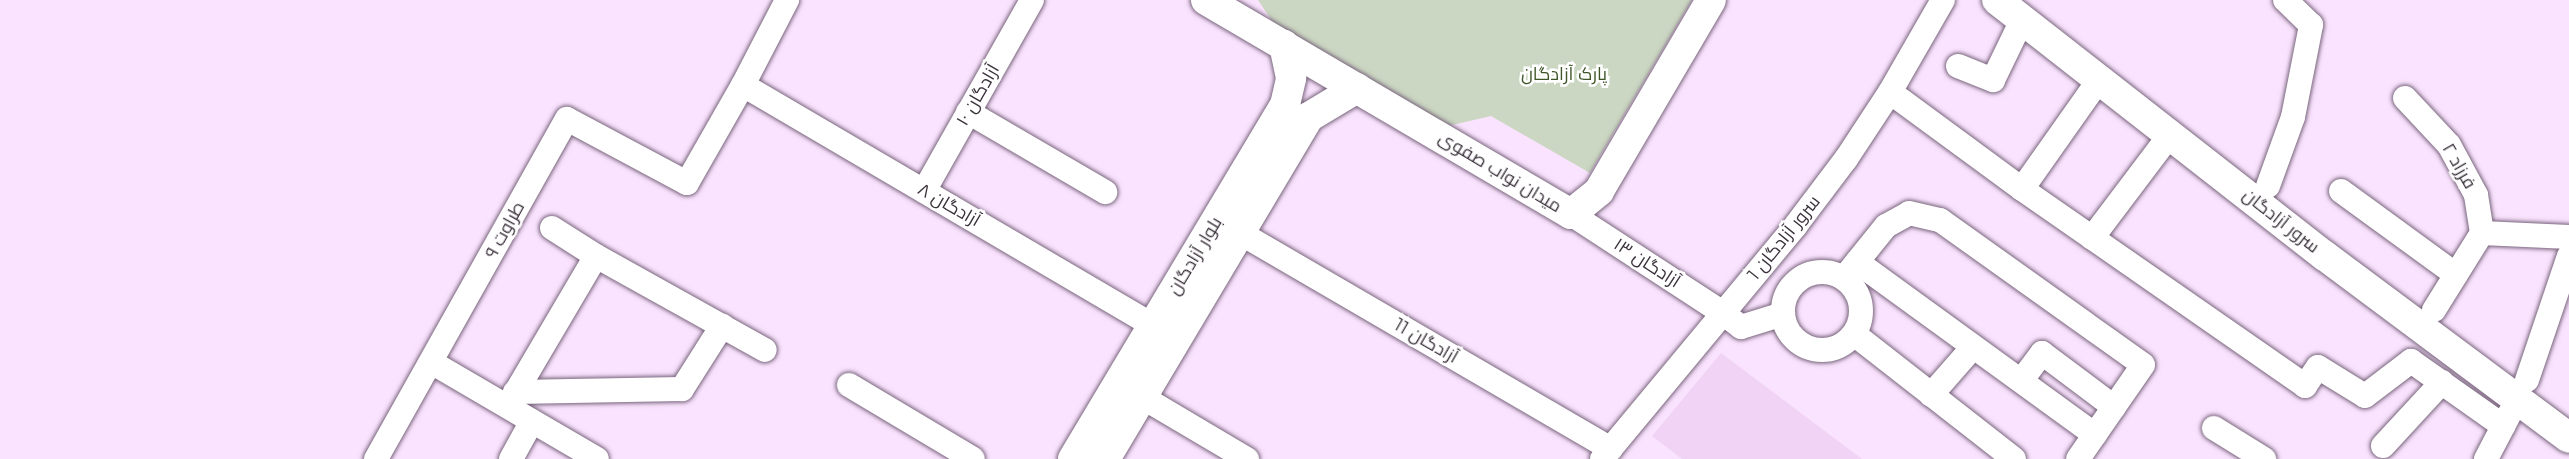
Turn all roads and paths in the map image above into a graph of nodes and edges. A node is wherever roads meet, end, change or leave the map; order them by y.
1 (787, 0) edge
2 (1032, 0) edge
3 (1206, 0) edge
4 (1711, 0) edge
5 (1943, 0) edge
6 (1997, 0) edge
7 (2285, 0) edge
8 (2025, 10) edge
9 (1284, 45) junction
10 (1958, 66) dead end
11 (2099, 80) junction
12 (743, 85) junction
13 (1357, 88) junction
14 (1890, 92) junction
15 (2405, 98) dead end
16 (1297, 111) junction
17 (968, 112) junction
18 (2170, 135) junction
19 (2022, 189) junction
20 (924, 191) junction
21 (2341, 191) dead end
22 (1105, 192) dead end
23 (2262, 194) junction
24 (1571, 214) junction
25 (552, 228) dead end
26 (1240, 233) junction
27 (2482, 233) junction
28 (2569, 237) edge
29 (2092, 238) junction
30 (596, 256) junction
31 (2569, 256) edge
32 (1851, 270) junction
33 (2456, 275) junction
34 (2434, 310) junction
35 (1723, 313) junction
36 (1783, 314) junction
37 (2559, 314) edge
38 (722, 326) junction
39 (1165, 332) junction
40 (1854, 334) junction
41 (1973, 347) junction
42 (765, 350) dead end
43 (431, 362) junction
44 (2021, 381) junction
45 (2442, 382) junction
46 (849, 386) dead end
47 (2522, 389) junction
48 (1931, 395) junction
49 (1142, 397) junction
50 (511, 399) junction
51 (2114, 407) junction
52 (2569, 411) edge
53 (532, 421) junction
54 (2503, 426) junction
55 (2214, 429) dead end
56 (2095, 435) junction
57 (2569, 438) edge
58 (2383, 446) dead end
59 (1606, 454) edge
60 (376, 459) edge
61 (511, 459) edge
62 (597, 459) edge
63 (973, 459) edge
64 (1073, 459) edge
65 (1105, 459) edge
66 (1247, 459) edge
67 (2014, 459) edge
68 (2078, 459) edge
69 (2264, 459) edge
70 (2486, 459) edge

1 - 12 street
2 - 17 street, آزادگان ۱۰
3 - 9 main road, میدان نواب صفوی
4 - 24 main road, میدان نواب صفوی
5 - 14 street, سرور آزادگان 1
6 - 8 main road, سرور آزادگان
7 - 23 street
8 - 10 street
8 - 11 main road, سرور آزادگان
8 - 23 main road, سرور آزادگان
9 - 13 main road, میدان نواب صفوی
9 - 16 main road, بلوار آزادگان
11 - 18 main road, سرور آزادگان
11 - 19 street
12 - 20 street, آزادگان ۸
12 - 43 street, طراوت ۹
13 - 16 main road, بلوار آزادگان
13 - 24 main road, میدان نواب صفوی
14 - 19 street
14 - 35 street, سرور آزادگان 1
15 - 27 street, فرزاد ۲
16 - 26 main road, بلوار آزادگان
16 - 39 main road, بلوار آزادگان
17 - 20 street, آزادگان ۱۰
17 - 22 street
18 - 23 main road, سرور آزادگان
18 - 29 street
19 - 29 street
20 - 39 street, آزادگان ۸
21 - 33 street
23 - 34 main road, سرور آزادگان
23 - 47 main road, سرور آزادگان
24 - 35 street, آزادگان ۱۳
25 - 30 street
26 - 39 main road, بلوار آزادگان
26 - 59 street, آزادگان 11
27 - 28 street
27 - 33 street
29 - 45 street
30 - 38 street
30 - 50 street
31 - 37 street
32 - 36 street
32 - 40 street
32 - 41 street
32 - 51 street
33 - 34 street
34 - 47 main road, سرور آزادگان
35 - 36 street, آزادگان ۱۳
35 - 59 street, سرور آزادگان 1
36 - 40 street
37 - 47 street
38 - 42 street
38 - 50 street
39 - 49 main road, بلوار آزادگان
39 - 64 main road, بلوار آزادگان
40 - 48 street
41 - 44 street
41 - 48 street
43 - 50 street
43 - 60 street, طراوت ۹
44 - 51 street
44 - 56 street
45 - 54 street
45 - 58 street
46 - 63 street
47 - 52 main road, سرور آزادگان
47 - 54 street
47 - 57 main road, سرور آزادگان
48 - 67 street
49 - 65 main road, بلوار آزادگان
49 - 66 street
50 - 53 street
51 - 56 street
53 - 61 street
53 - 62 street
54 - 70 street
55 - 69 street
56 - 68 street

